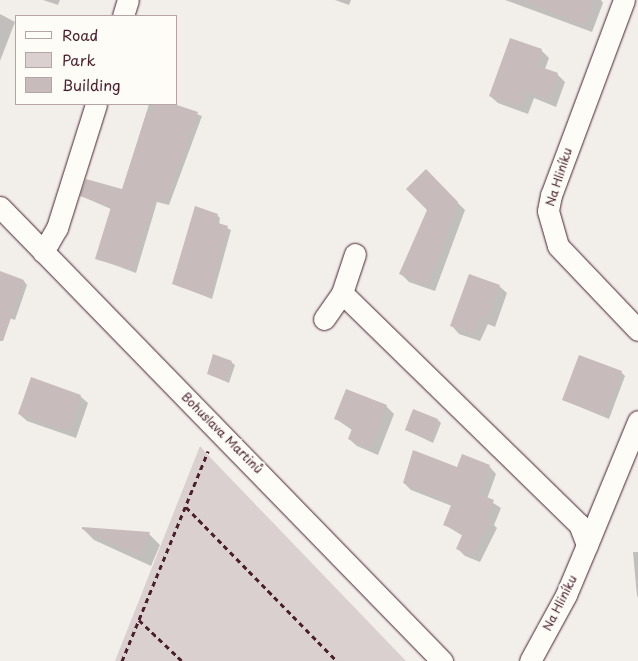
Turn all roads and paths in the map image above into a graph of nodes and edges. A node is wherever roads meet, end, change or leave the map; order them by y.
1 (128, 0) edge
2 (624, 0) edge
3 (123, 15) edge
4 (96, 105) edge
5 (0, 207) edge
6 (43, 252) junction
7 (355, 254) dead end
8 (342, 293) junction
9 (324, 318) dead end
10 (638, 330) edge
11 (638, 421) edge
12 (207, 454) dead end
13 (186, 507) junction
14 (587, 544) junction
15 (139, 620) junction
16 (122, 661) edge
17 (182, 661) edge
18 (337, 661) edge
19 (442, 661) edge
20 (530, 661) edge

1 - 3 street
2 - 10 street, Na Hliníku
4 - 6 street
5 - 6 street, Bohuslava Martinů
6 - 19 street, Bohuslava Martinů
7 - 8 street
8 - 9 street
8 - 14 street
11 - 14 street, Na Hliníku
12 - 13 path
13 - 15 path
13 - 18 path
14 - 20 street, Na Hliníku
15 - 16 path
15 - 17 path

